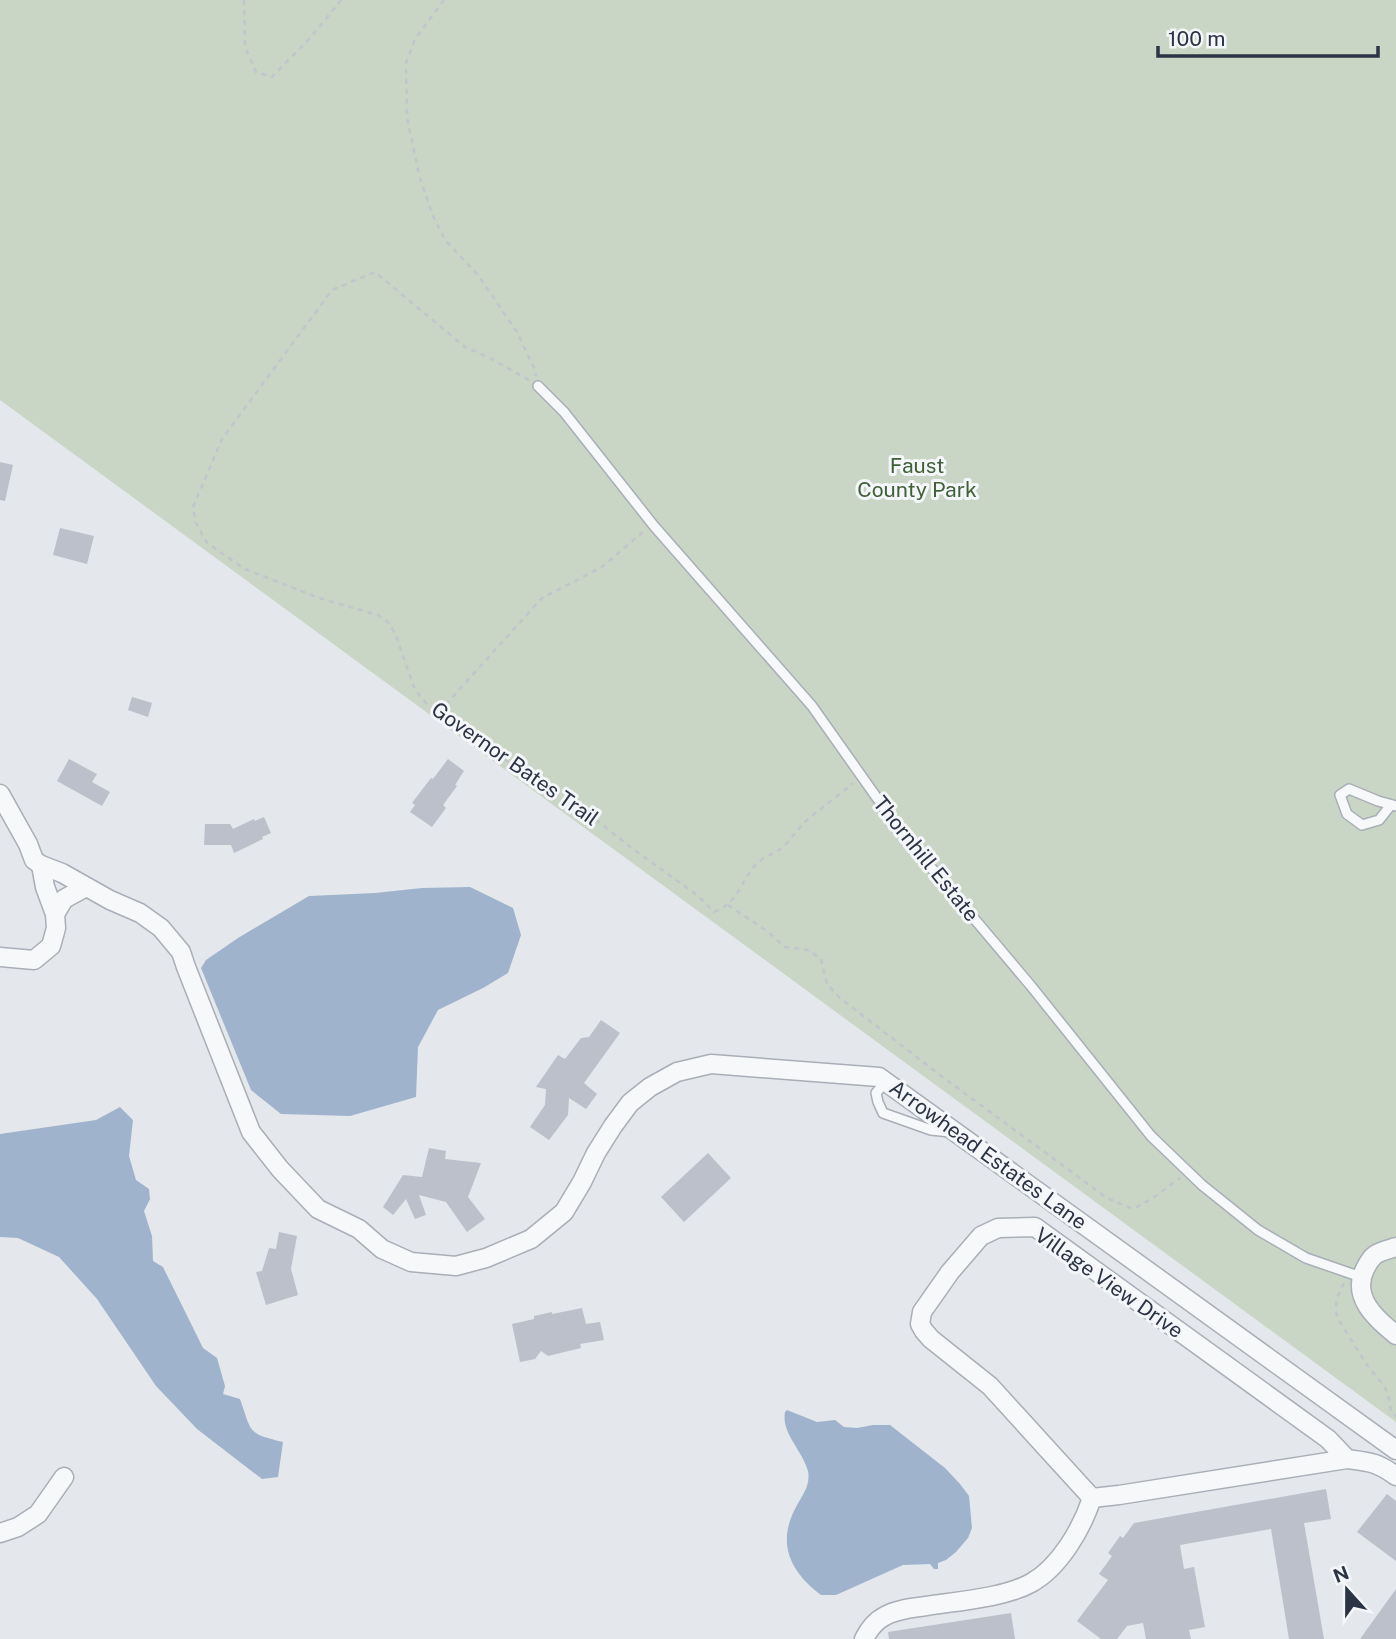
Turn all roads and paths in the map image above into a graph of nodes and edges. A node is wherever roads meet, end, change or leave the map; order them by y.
1 (244, 0) edge
2 (341, 0) edge
3 (444, 0) edge
4 (538, 386) junction
5 (652, 524) junction
6 (439, 712) junction
7 (861, 776) junction
8 (0, 794) edge
9 (1394, 805) edge
10 (41, 866) junction
11 (86, 887) junction
12 (728, 905) junction
13 (55, 914) junction
14 (0, 957) edge
15 (890, 1084) junction
16 (958, 1133) junction
17 (1188, 1172) junction
18 (1396, 1247) edge
19 (1353, 1280) junction
20 (1396, 1335) edge
21 (1396, 1416) edge
22 (1391, 1459) edge
23 (1347, 1460) junction
24 (64, 1477) dead end
25 (1092, 1498) junction
26 (0, 1533) edge
27 (864, 1639) edge

1 - 2 path
3 - 4 path
4 - 5 lane, Thornhill Estate
4 - 6 path, Governor Bates Trail
5 - 6 path
5 - 7 lane, Thornhill Estate
6 - 12 path, Governor Bates Trail
7 - 12 path
7 - 17 lane, Thornhill Estate
8 - 10 street
9 - 9 lane
10 - 11 street, Arrowhead Estates Lane
10 - 13 street
11 - 13 street
11 - 15 street, Arrowhead Estates Lane
12 - 17 path
13 - 14 street
15 - 16 street, Arrowhead Estates Lane
15 - 16 lane
16 - 22 street, Arrowhead Estates Lane
17 - 19 lane, Thornhill Estate
18 - 19 street
19 - 20 street
19 - 21 path
22 - 23 street
23 - 25 street
23 - 25 street, Village View Drive
24 - 26 street
25 - 27 street

